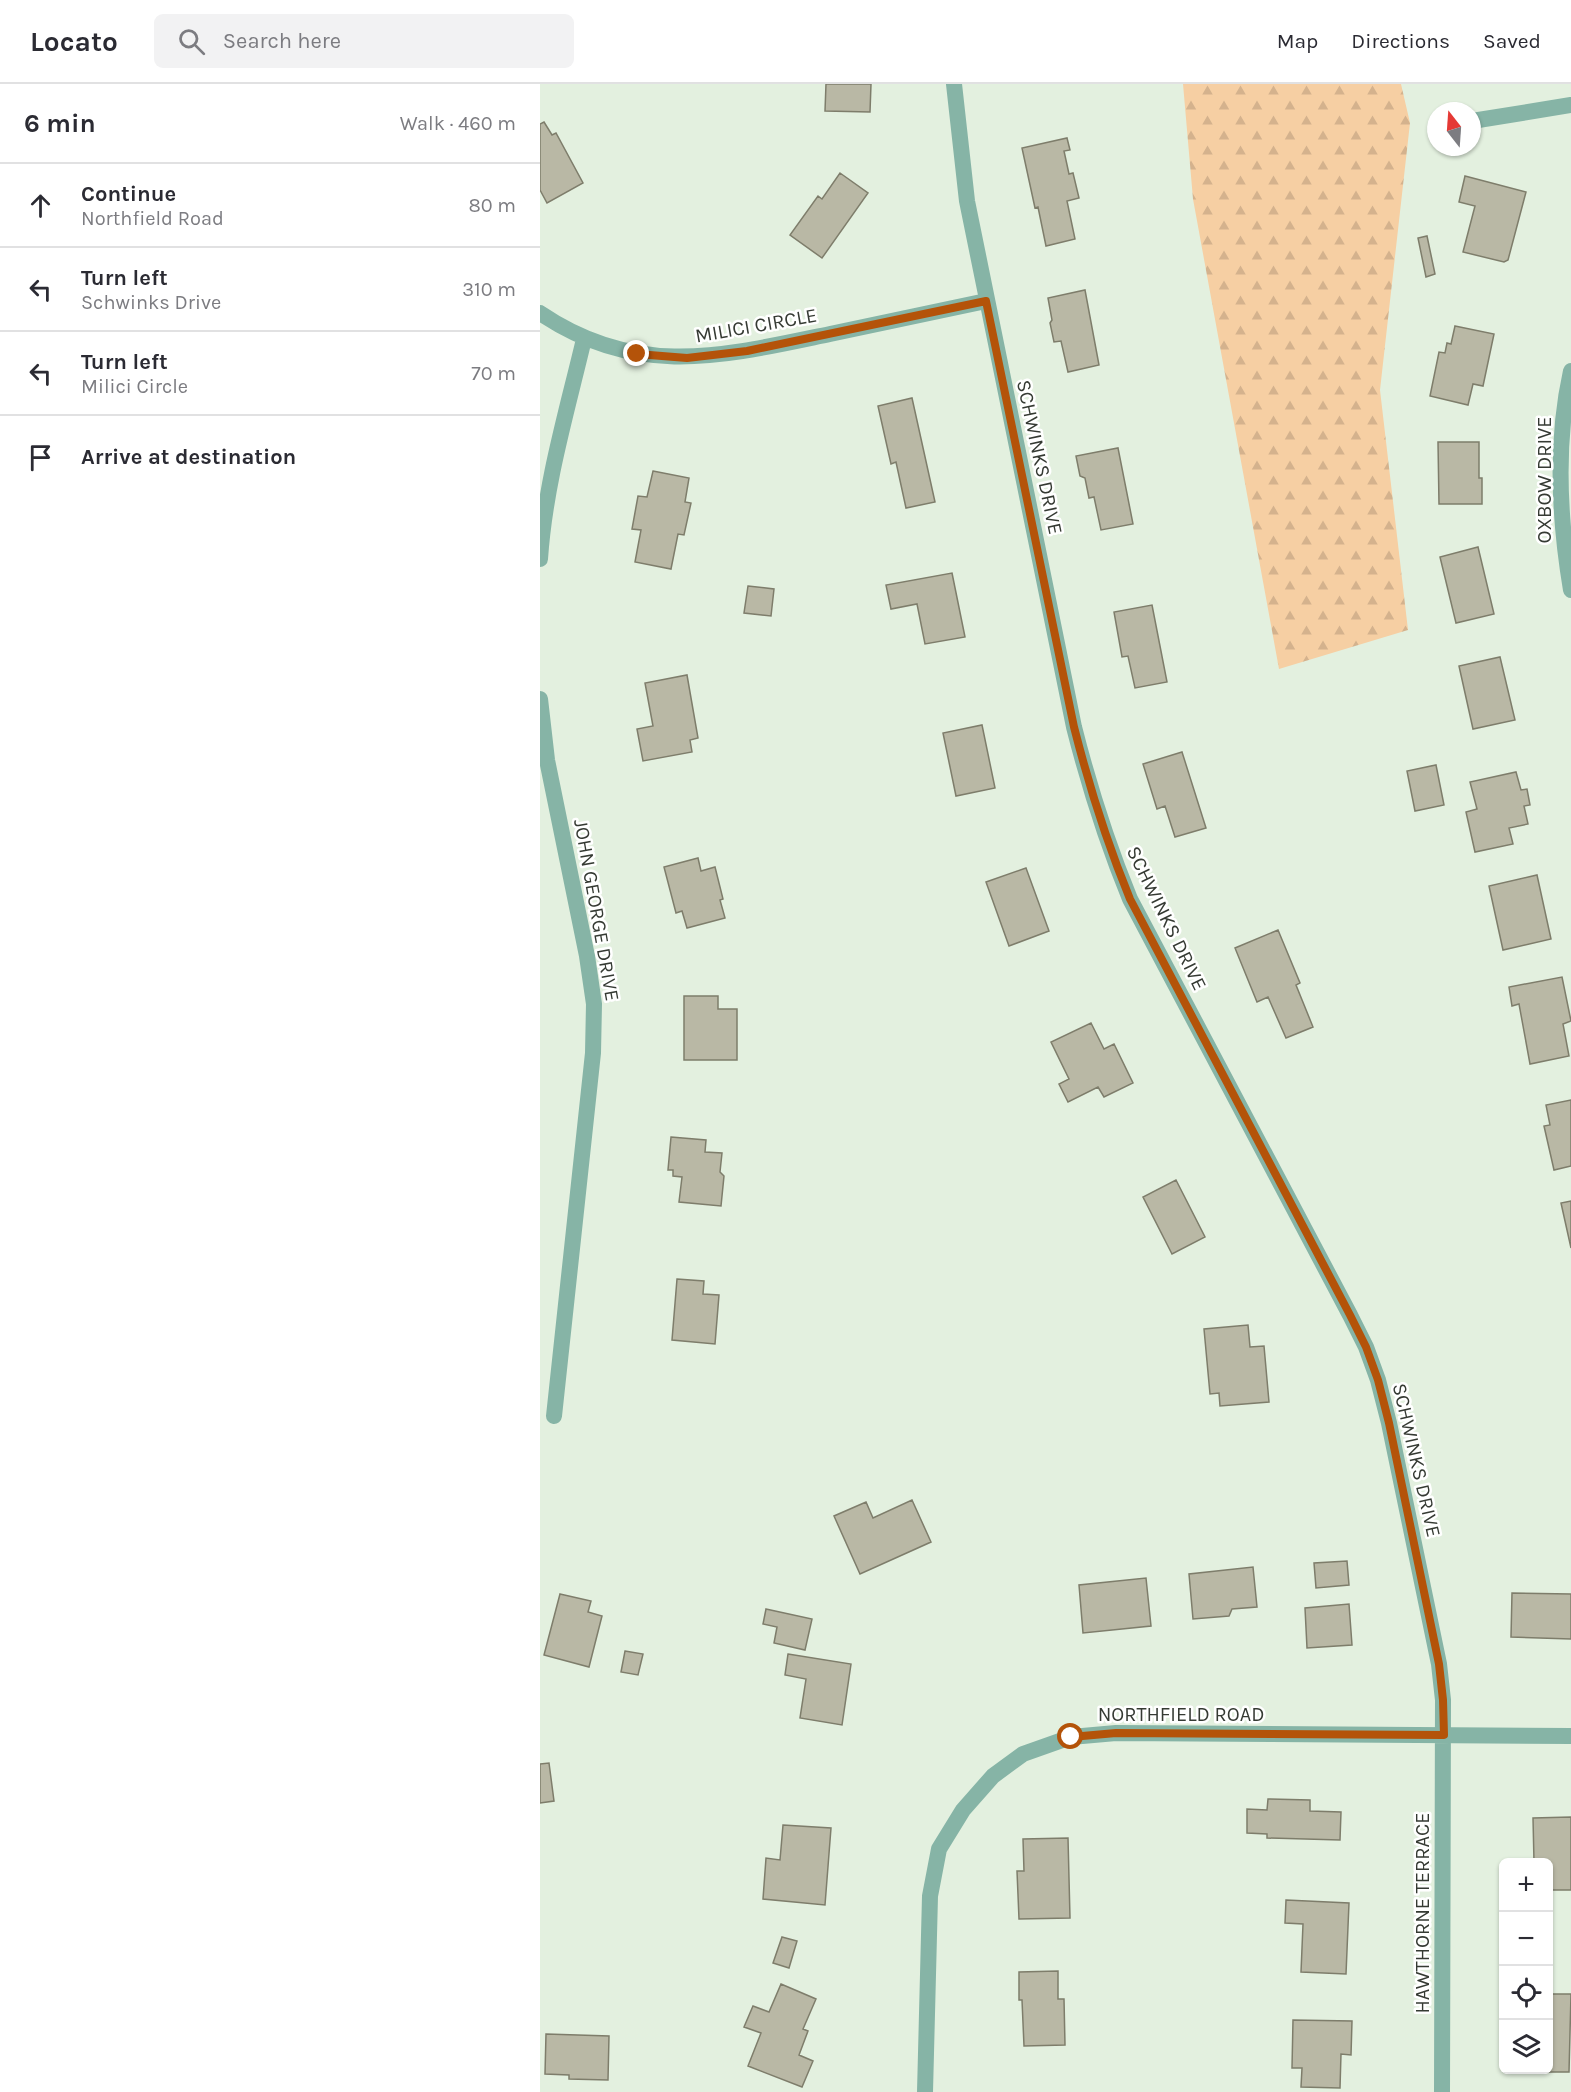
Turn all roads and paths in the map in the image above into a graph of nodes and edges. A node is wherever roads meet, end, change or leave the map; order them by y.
1 (954, 84) edge
2 (1571, 105) edge
3 (1481, 120) edge
4 (986, 301) junction
5 (540, 312) edge
6 (584, 339) junction
7 (1571, 371) edge
8 (540, 559) edge
9 (1571, 590) edge
10 (540, 699) edge
11 (554, 1416) dead end
12 (1444, 1735) junction
13 (1571, 1736) edge
14 (925, 2092) edge
15 (1442, 2092) edge

1 - 4 street, SCHWINKS DRIVE
2 - 3 street
4 - 6 street, MILICI CIRCLE
4 - 12 street, SCHWINKS DRIVE
5 - 6 street, MILICI CIRCLE
6 - 8 street
7 - 9 street, OXBOW DRIVE
10 - 11 street, JOHN GEORGE DRIVE
12 - 13 street, NORTHFIELD ROAD
12 - 14 street, NORTHFIELD ROAD
12 - 15 street, HAWTHORNE TERRACE

